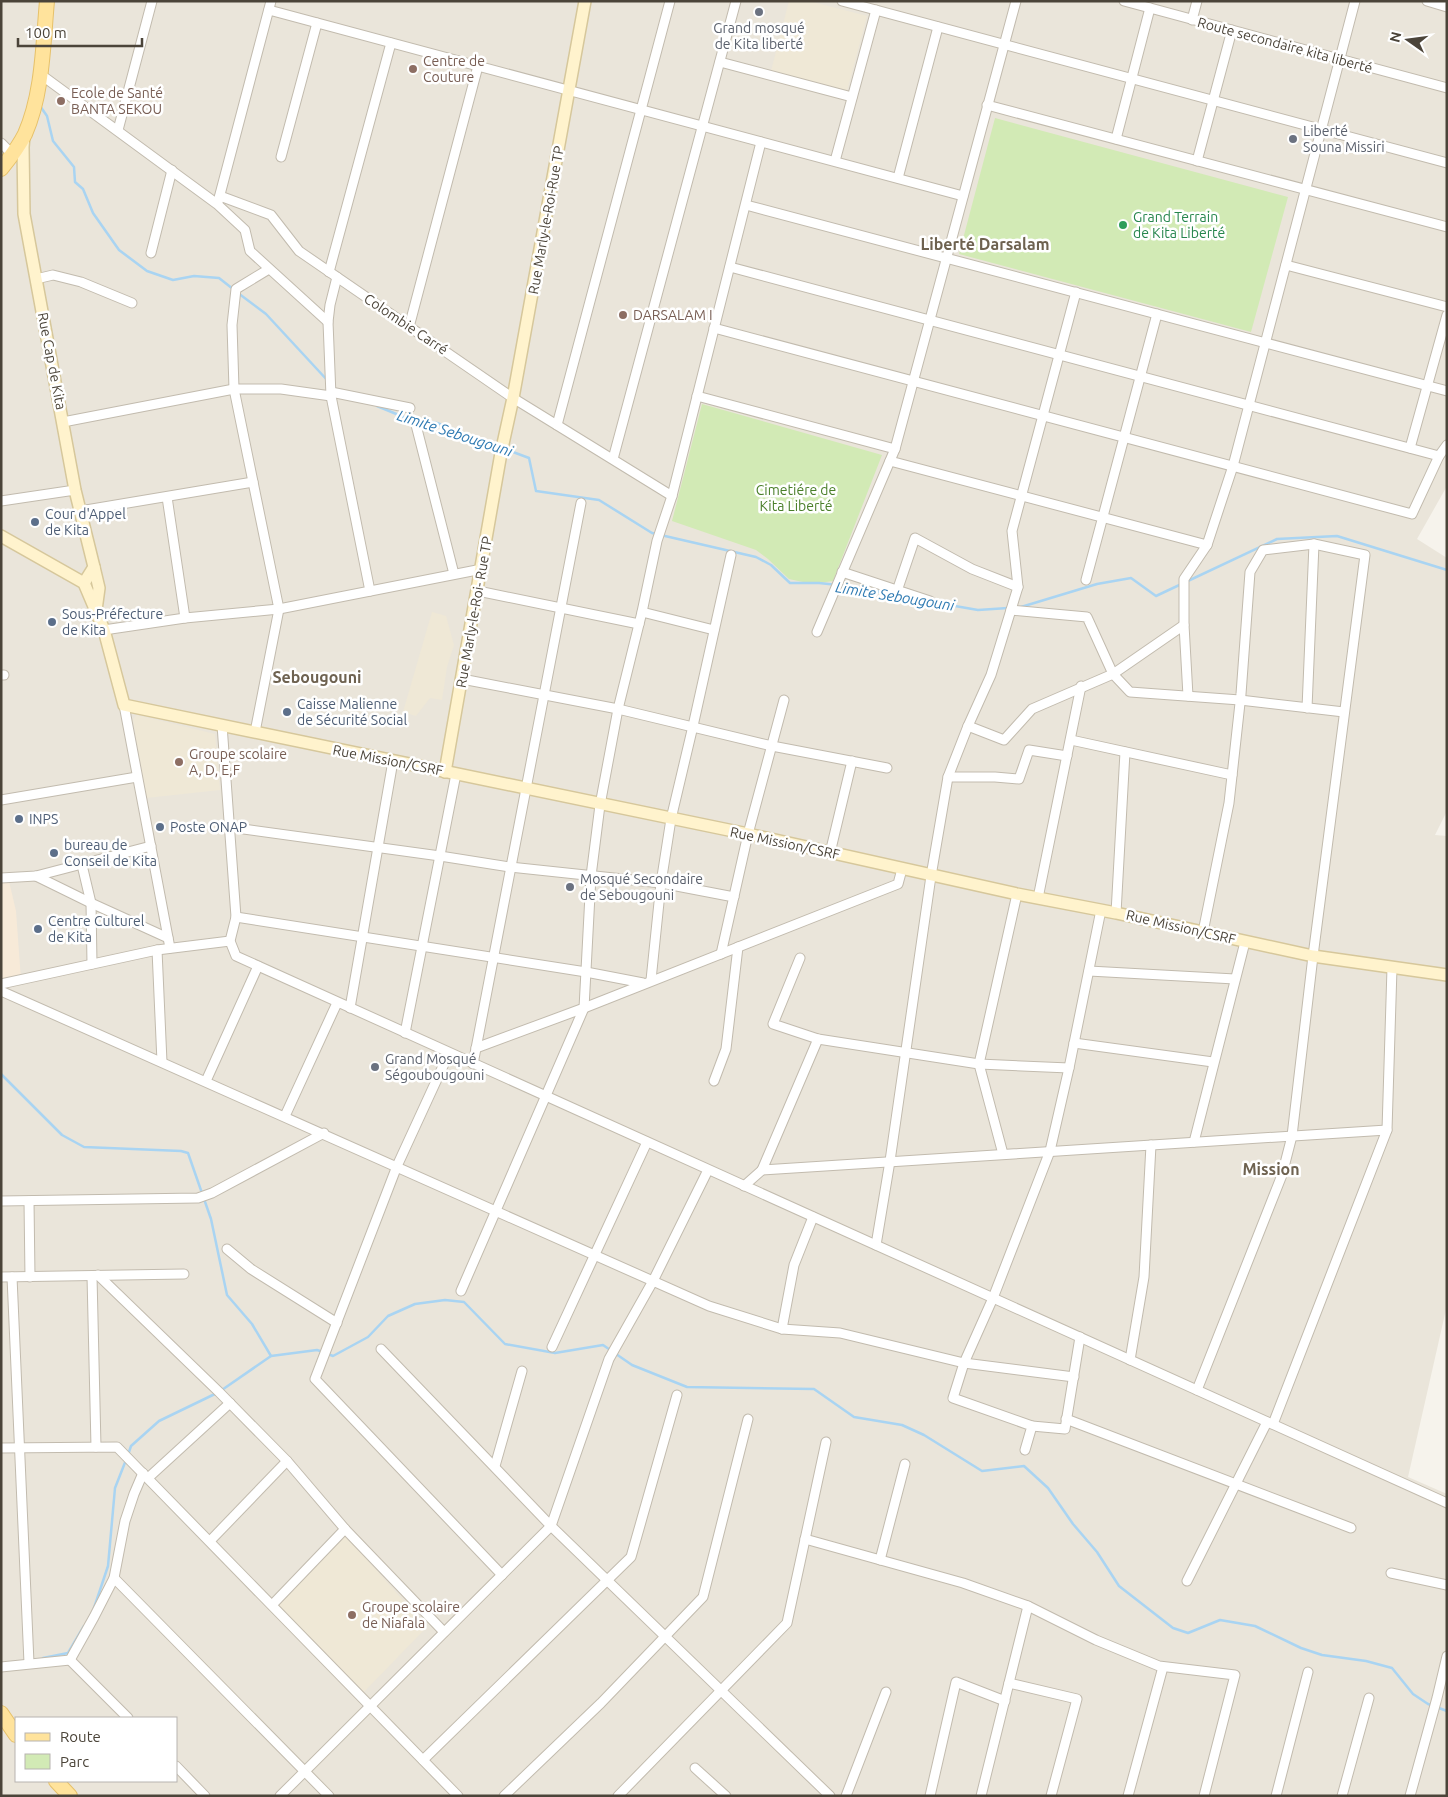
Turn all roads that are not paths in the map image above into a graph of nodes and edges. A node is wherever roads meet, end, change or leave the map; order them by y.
1 (48, 1) edge
2 (152, 1) edge
3 (585, 1) edge
4 (670, 1) edge
5 (736, 1) edge
6 (842, 1) edge
7 (1016, 1) edge
8 (1124, 1) edge
9 (1197, 1) edge
10 (1355, 1) edge
11 (1427, 1) edge
12 (1446, 5) edge
13 (270, 6) edge
14 (1150, 8) junction
15 (876, 10) junction
16 (1192, 20) junction
17 (317, 23) junction
18 (938, 27) junction
19 (1232, 30) junction
20 (392, 43) junction
21 (1004, 45) junction
22 (1340, 59) junction
23 (720, 62) junction
24 (478, 66) junction
25 (40, 74) junction
26 (1132, 79) junction
27 (1447, 88) edge
28 (569, 90) junction
29 (852, 97) junction
30 (1214, 101) junction
31 (988, 105) junction
32 (641, 110) junction
33 (703, 126) junction
34 (118, 130) junction
35 (1321, 130) junction
36 (25, 134) junction
37 (1116, 139) junction
38 (762, 142) junction
39 (1, 144) edge
40 (12, 154) junction
41 (281, 157) dead end
42 (835, 161) junction
43 (1197, 161) junction
44 (1447, 163) edge
45 (1, 169) edge
46 (172, 170) junction
47 (898, 178) junction
48 (1306, 189) junction
49 (963, 196) junction
50 (218, 200) junction
51 (746, 204) junction
52 (1447, 226) edge
53 (151, 253) dead end
54 (946, 258) junction
55 (1286, 265) junction
56 (730, 267) junction
57 (269, 269) junction
58 (333, 274) junction
59 (36, 279) junction
60 (1076, 292) junction
61 (132, 303) dead end
62 (1447, 307) edge
63 (1157, 314) junction
64 (1447, 315) edge
65 (929, 320) junction
66 (328, 322) junction
67 (409, 326) junction
68 (714, 328) junction
69 (1265, 343) junction
70 (1059, 355) junction
71 (1140, 376) junction
72 (913, 381) junction
73 (1427, 386) junction
74 (234, 389) junction
75 (1447, 391) edge
76 (331, 394) junction
77 (697, 396) junction
78 (513, 398) junction
79 (1249, 405) junction
80 (410, 408) dead end
81 (1043, 415) junction
82 (63, 422) junction
83 (416, 425) dead end
84 (557, 425) junction
85 (1124, 437) junction
86 (1447, 445) edge
87 (1410, 448) junction
88 (895, 449) junction
89 (501, 453) joint
90 (1439, 456) junction
91 (613, 460) junction
92 (890, 461) junction
93 (1233, 466) junction
94 (253, 482) junction
95 (75, 490) junction
96 (672, 496) junction
97 (1021, 496) junction
98 (167, 497) junction
99 (1, 501) edge
100 (581, 503) dead end
101 (80, 511) junction
102 (1103, 517) junction
103 (1, 536) edge
104 (1314, 544) junction
105 (1207, 545) junction
106 (731, 555) dead end
107 (94, 567) junction
108 (482, 569) junction
109 (842, 572) junction
110 (454, 574) junction
111 (1086, 580) dead end
112 (84, 582) junction
113 (1018, 587) junction
114 (370, 591) junction
115 (897, 591) junction
116 (478, 592) junction
117 (930, 601) dead end
118 (560, 608) junction
119 (279, 609) junction
120 (96, 610) junction
121 (1011, 610) junction
122 (642, 612) junction
123 (185, 618) junction
124 (639, 624) junction
125 (1184, 625) junction
126 (104, 630) junction
127 (714, 630) junction
128 (817, 632) dead end
129 (1113, 674) junction
130 (462, 678) junction
131 (1081, 686) junction
132 (544, 695) junction
133 (1188, 696) junction
134 (784, 700) dead end
135 (1240, 700) junction
136 (124, 705) junction
137 (1307, 708) junction
138 (618, 709) junction
139 (1344, 712) junction
140 (222, 725) junction
141 (693, 726) junction
142 (968, 726) junction
143 (255, 732) junction
144 (1071, 740) junction
145 (772, 746) junction
146 (1125, 752) junction
147 (1067, 756) junction
148 (852, 761) junction
149 (393, 762) junction
150 (887, 768) dead end
151 (451, 773) junction
152 (1232, 775) junction
153 (137, 777) junction
154 (948, 777) junction
155 (525, 789) junction
156 (1, 800) edge
157 (600, 805) junction
158 (671, 820) junction
159 (229, 827) junction
160 (748, 834) junction
161 (151, 846) junction
162 (378, 847) junction
163 (830, 853) junction
164 (440, 856) junction
165 (82, 864) junction
166 (510, 867) junction
167 (902, 869) junction
168 (36, 876) junction
169 (591, 876) junction
170 (931, 876) junction
171 (1, 878) edge
172 (661, 883) junction
173 (1017, 894) junction
174 (734, 897) junction
175 (1038, 898) junction
176 (90, 903) junction
177 (1101, 910) junction
178 (1116, 913) junction
179 (236, 917) junction
180 (1203, 932) junction
181 (168, 938) junction
182 (362, 938) junction
183 (230, 942) junction
184 (1245, 942) junction
185 (738, 947) junction
186 (170, 948) junction
187 (422, 948) junction
188 (157, 950) junction
189 (721, 954) junction
190 (1313, 956) junction
191 (800, 958) dead end
192 (493, 959) junction
193 (92, 964) junction
194 (258, 966) junction
195 (1392, 968) junction
196 (1089, 971) junction
197 (586, 972) junction
198 (1447, 975) edge
199 (1235, 979) junction
200 (648, 982) junction
201 (1, 984) edge
202 (1, 991) edge
203 (338, 1003) junction
204 (350, 1008) junction
205 (584, 1008) junction
206 (405, 1033) junction
207 (818, 1039) junction
208 (1074, 1043) junction
209 (476, 1048) junction
210 (449, 1053) junction
211 (905, 1053) junction
212 (162, 1062) junction
213 (1213, 1062) junction
214 (473, 1064) junction
215 (979, 1064) junction
216 (1070, 1068) junction
217 (206, 1081) junction
218 (714, 1081) dead end
219 (545, 1096) junction
220 (285, 1116) junction
221 (1388, 1130) junction
222 (324, 1133) junction
223 (1292, 1136) junction
224 (647, 1142) junction
225 (1194, 1142) junction
226 (1151, 1145) junction
227 (1050, 1151) junction
228 (1003, 1154) junction
229 (890, 1161) junction
230 (397, 1166) junction
231 (708, 1170) junction
232 (762, 1170) junction
233 (744, 1186) junction
234 (1, 1201) edge
235 (29, 1201) junction
236 (496, 1211) junction
237 (813, 1217) junction
238 (876, 1246) junction
239 (227, 1249) dead end
240 (595, 1254) junction
241 (184, 1274) dead end
242 (95, 1275) junction
243 (1, 1277) edge
244 (12, 1277) junction
245 (30, 1277) junction
246 (653, 1281) junction
247 (461, 1291) dead end
248 (993, 1298) junction
249 (337, 1323) junction
250 (782, 1329) junction
251 (1080, 1338) junction
252 (552, 1347) dead end
253 (381, 1349) dead end
254 (1130, 1360) junction
255 (964, 1363) junction
256 (522, 1372) dead end
257 (1074, 1377) junction
258 (1197, 1390) junction
259 (677, 1395) dead end
260 (230, 1403) junction
261 (748, 1419) dead end
262 (1066, 1420) junction
263 (1270, 1423) junction
264 (1032, 1426) junction
265 (826, 1442) dead end
266 (96, 1447) junction
267 (1, 1448) edge
268 (19, 1448) junction
269 (1025, 1450) dead end
270 (287, 1461) junction
271 (905, 1464) dead end
272 (495, 1466) junction
273 (145, 1476) junction
274 (1236, 1484) junction
275 (1447, 1503) edge
276 (551, 1526) junction
277 (1351, 1528) dead end
278 (345, 1529) junction
279 (805, 1540) junction
280 (210, 1542) junction
281 (880, 1560) junction
282 (1391, 1573) dead end
283 (502, 1575) junction
284 (114, 1578) junction
285 (607, 1580) junction
286 (1187, 1581) dead end
287 (1447, 1585) edge
288 (272, 1605) junction
289 (1028, 1606) junction
290 (444, 1632) junction
291 (665, 1636) junction
292 (1447, 1656) edge
293 (70, 1660) junction
294 (29, 1663) junction
295 (1, 1667) edge
296 (1163, 1667) junction
297 (1308, 1672) dead end
298 (1009, 1684) junction
299 (722, 1691) junction
300 (886, 1692) dead end
301 (1369, 1698) dead end
302 (1005, 1701) junction
303 (371, 1705) junction
304 (1, 1713) edge
305 (127, 1717) edge
306 (15, 1734) edge
307 (423, 1760) junction
308 (178, 1768) edge
309 (695, 1768) dead end
310 (304, 1772) junction
311 (57, 1782) edge
312 (70, 1796) edge
313 (206, 1796) edge
314 (280, 1796) edge
315 (329, 1796) edge
316 (458, 1796) edge
317 (504, 1796) edge
318 (618, 1796) edge
319 (726, 1796) edge
320 (830, 1796) edge
321 (846, 1796) edge
322 (930, 1796) edge
323 (981, 1796) edge
324 (1051, 1796) edge
325 (1128, 1796) edge
326 (1204, 1796) edge
327 (1276, 1796) edge
328 (1342, 1796) edge
329 (1410, 1796) edge

1 - 25 main road
2 - 34 street
3 - 28 main road, Rue Marly-le-Roi-Rue TP
4 - 32 street
5 - 23 street
6 - 15 street
7 - 21 street
8 - 14 street, Route secondaire kita liberté
9 - 16 street
10 - 22 street
11 - 12 street
13 - 17 street
13 - 50 street
14 - 16 street, Route secondaire kita liberté
14 - 26 street
15 - 18 street
15 - 29 street
16 - 19 street, Route secondaire kita liberté
17 - 20 street
17 - 41 street
18 - 21 street
18 - 47 street
19 - 22 street, Route secondaire kita liberté
19 - 30 street
20 - 24 street
20 - 58 street
21 - 26 street
21 - 31 street
22 - 27 street, Route secondaire kita liberté
22 - 35 street
23 - 29 street
23 - 33 street
24 - 28 street
24 - 67 street
25 - 34 street
25 - 36 main road
26 - 30 street
26 - 37 street
28 - 32 street
28 - 78 main road, Rue Marly-le-Roi-Rue TP
29 - 42 street
30 - 35 street
30 - 43 street
31 - 37 street
31 - 49 street
32 - 33 street
32 - 84 street
33 - 38 street
33 - 91 street
34 - 46 street
35 - 44 street
35 - 48 street
36 - 40 main road
36 - 59 main road, Rue Cap de Kita
37 - 43 street
38 - 42 street
38 - 51 street
39 - 40 street
40 - 45 main road
42 - 47 street
43 - 48 street
46 - 50 street
46 - 53 street
47 - 49 street
48 - 52 street
48 - 55 street
49 - 54 street
50 - 57 street
50 - 58 street, Colombie Carré
51 - 54 street
51 - 56 street
54 - 60 street
54 - 65 street
55 - 62 street
55 - 69 street
56 - 65 street
56 - 68 street
57 - 66 street
57 - 74 street
58 - 66 street
58 - 67 street, Colombie Carré
59 - 61 street
59 - 82 main road, Rue Cap de Kita
60 - 63 street
60 - 70 street
63 - 69 street
63 - 71 street
64 - 73 street
65 - 70 street
65 - 72 street
66 - 76 street
67 - 78 street, Colombie Carré
68 - 72 street
68 - 77 street
69 - 73 street
69 - 79 street
70 - 71 street
70 - 81 street
71 - 79 street
71 - 85 street
72 - 81 street
72 - 88 street
73 - 75 street
73 - 87 street
74 - 76 street
74 - 82 street
74 - 94 street
76 - 80 street
76 - 114 street
77 - 88 street
77 - 96 street
78 - 84 street, Colombie Carré
78 - 89 main road, Rue Marly-le-Roi-Rue TP
79 - 87 street
79 - 93 street
81 - 85 street
81 - 97 street
82 - 95 main road, Rue Cap de Kita
83 - 110 street
84 - 91 street, Colombie Carré
85 - 93 street
85 - 102 street
86 - 90 street
87 - 90 street
88 - 92 street
89 - 108 main road, Rue Marly-le-Roi- Rue TP
90 - 93 street
91 - 96 street, Colombie Carré
92 - 97 street
92 - 109 street
93 - 105 street
94 - 98 street
94 - 119 street
95 - 99 street
95 - 101 main road, Rue Cap de Kita
96 - 122 street
97 - 102 street
97 - 113 street
98 - 101 street
98 - 123 street
100 - 118 street
101 - 107 main road, Rue Cap de Kita
102 - 105 street
102 - 111 street
103 - 112 main road
104 - 135 street
104 - 137 street
104 - 139 street
105 - 125 street
106 - 127 street
107 - 112 main road
107 - 120 main road, Rue Cap de Kita
108 - 110 street
108 - 116 main road, Rue Marly-le-Roi- Rue TP
109 - 115 street
109 - 128 street
110 - 114 street
112 - 120 main road
113 - 115 street
113 - 121 street
114 - 119 street
115 - 117 street
116 - 118 street
116 - 130 main road, Rue Marly-le-Roi- Rue TP
118 - 124 street
118 - 132 street
119 - 123 street
119 - 143 street
120 - 126 main road
121 - 129 street
121 - 142 street
122 - 124 street
122 - 127 street
123 - 126 street
124 - 138 street
125 - 129 street
125 - 133 street
126 - 136 main road
127 - 141 street
129 - 131 street
129 - 133 street
130 - 132 street
130 - 151 main road, Rue Marly-le-Roi- Rue TP
131 - 142 street
131 - 144 street
132 - 138 street
132 - 155 street
133 - 135 street
134 - 145 street
135 - 137 street
135 - 152 street
136 - 140 main road, Rue Mission/CSRF
136 - 153 street
137 - 139 street
138 - 141 street
138 - 157 street
139 - 190 street
140 - 143 main road, Rue Mission/CSRF
140 - 159 street
141 - 145 street
141 - 158 street
142 - 154 street
143 - 149 main road, Rue Mission/CSRF
144 - 146 street
144 - 147 street
145 - 148 street
145 - 160 street
146 - 152 street
146 - 178 street
147 - 154 street
147 - 175 street
148 - 150 street
148 - 163 street
149 - 151 main road, Rue Mission/CSRF
149 - 162 street
151 - 155 main road, Rue Mission/CSRF
151 - 164 street
152 - 180 street
153 - 156 street
153 - 161 street
154 - 170 street
155 - 157 main road, Rue Mission/CSRF
155 - 166 street
157 - 158 main road, Rue Mission/CSRF
157 - 169 street
158 - 160 main road, Rue Mission/CSRF
158 - 172 street
159 - 162 street
159 - 179 street
160 - 163 main road, Rue Mission/CSRF
160 - 174 street
161 - 165 street
161 - 181 street
162 - 164 street
162 - 182 street
163 - 167 main road, Rue Mission/CSRF
164 - 166 street
164 - 187 street
165 - 168 street
165 - 176 street
166 - 169 street
166 - 192 street
167 - 170 main road, Rue Mission/CSRF
167 - 185 street
168 - 171 street
168 - 176 street
169 - 172 street
169 - 197 street
170 - 173 main road, Rue Mission/CSRF
170 - 211 street
172 - 174 street
172 - 200 street
173 - 175 main road, Rue Mission/CSRF
173 - 215 street
174 - 189 street
175 - 177 main road, Rue Mission/CSRF
176 - 181 street
176 - 193 street
177 - 178 main road, Rue Mission/CSRF
177 - 196 street
178 - 180 main road, Rue Mission/CSRF
179 - 182 street
179 - 183 street
180 - 184 main road, Rue Mission/CSRF
181 - 186 street
182 - 187 street
182 - 204 street
183 - 186 street
183 - 194 street
184 - 190 main road, Rue Mission/CSRF
184 - 199 street
185 - 189 street
185 - 218 street
186 - 188 street
187 - 192 street
187 - 206 street
188 - 193 street
188 - 212 street
189 - 200 street
190 - 195 main road, Rue Mission/CSRF
190 - 223 street
191 - 207 street
192 - 197 street
192 - 209 street
193 - 201 street
194 - 203 street
194 - 217 street
195 - 198 main road, Rue Mission/CSRF
195 - 221 street
196 - 199 street
196 - 208 street
197 - 200 street
197 - 205 street
199 - 213 street
200 - 205 street
202 - 212 street
203 - 204 street
203 - 220 street
204 - 206 street
205 - 209 street
205 - 219 street
206 - 210 street
207 - 211 street
207 - 232 street
208 - 213 street
208 - 216 street
209 - 214 street
210 - 214 street
210 - 230 street
211 - 215 street
211 - 229 street
212 - 217 street
213 - 225 street
214 - 219 street
215 - 216 street
215 - 228 street
216 - 227 street
217 - 220 street
219 - 224 street
219 - 236 street
220 - 222 street
221 - 223 street
221 - 263 street
222 - 230 street
222 - 235 street
223 - 225 street
223 - 258 street
224 - 231 street
224 - 240 street
225 - 226 street
226 - 227 street
226 - 254 street
227 - 228 street
227 - 248 street
228 - 229 street
229 - 232 street
229 - 238 street
230 - 236 street
230 - 249 street
231 - 233 street
231 - 246 street
232 - 233 street
233 - 237 street
234 - 235 street
235 - 245 street
236 - 240 street
236 - 247 street
237 - 238 street
237 - 250 street
238 - 248 street
239 - 249 street
240 - 246 street
240 - 252 street
241 - 242 street
242 - 245 street
242 - 260 street
242 - 266 street
243 - 244 street
244 - 245 street
244 - 268 street
246 - 250 street
246 - 276 street
248 - 251 street
248 - 255 street
249 - 283 street
250 - 255 street
251 - 254 street
251 - 257 street
253 - 272 street
254 - 258 street
255 - 257 street
255 - 264 street
256 - 272 street
257 - 262 street
258 - 263 street
259 - 285 street
260 - 270 street
260 - 273 street
261 - 291 street
262 - 264 street
262 - 274 street
263 - 274 street
263 - 275 street
264 - 269 street
265 - 279 street
266 - 268 street
266 - 273 street
267 - 268 street
268 - 294 street
270 - 278 street
270 - 280 street
271 - 281 street
272 - 276 street
273 - 280 street
273 - 284 street
274 - 277 street
274 - 286 street
276 - 283 street
276 - 285 street
278 - 288 street
278 - 290 street
279 - 281 street
279 - 299 street
280 - 288 street
281 - 289 street
282 - 287 street
283 - 290 street
284 - 293 street
284 - 310 street
285 - 291 street
285 - 307 street
288 - 303 street
289 - 296 street
289 - 298 street
290 - 303 street
291 - 299 street
291 - 317 street
292 - 329 street
293 - 294 street
293 - 305 street
294 - 295 street
296 - 325 street
296 - 326 street
297 - 327 street
298 - 302 street
298 - 324 street
299 - 318 street
299 - 320 street
300 - 321 street
301 - 328 street
302 - 322 street
302 - 323 street
303 - 307 street
303 - 310 street
304 - 306 main road
307 - 316 street
308 - 313 street
309 - 319 street
310 - 314 street
310 - 315 street
311 - 312 main road

